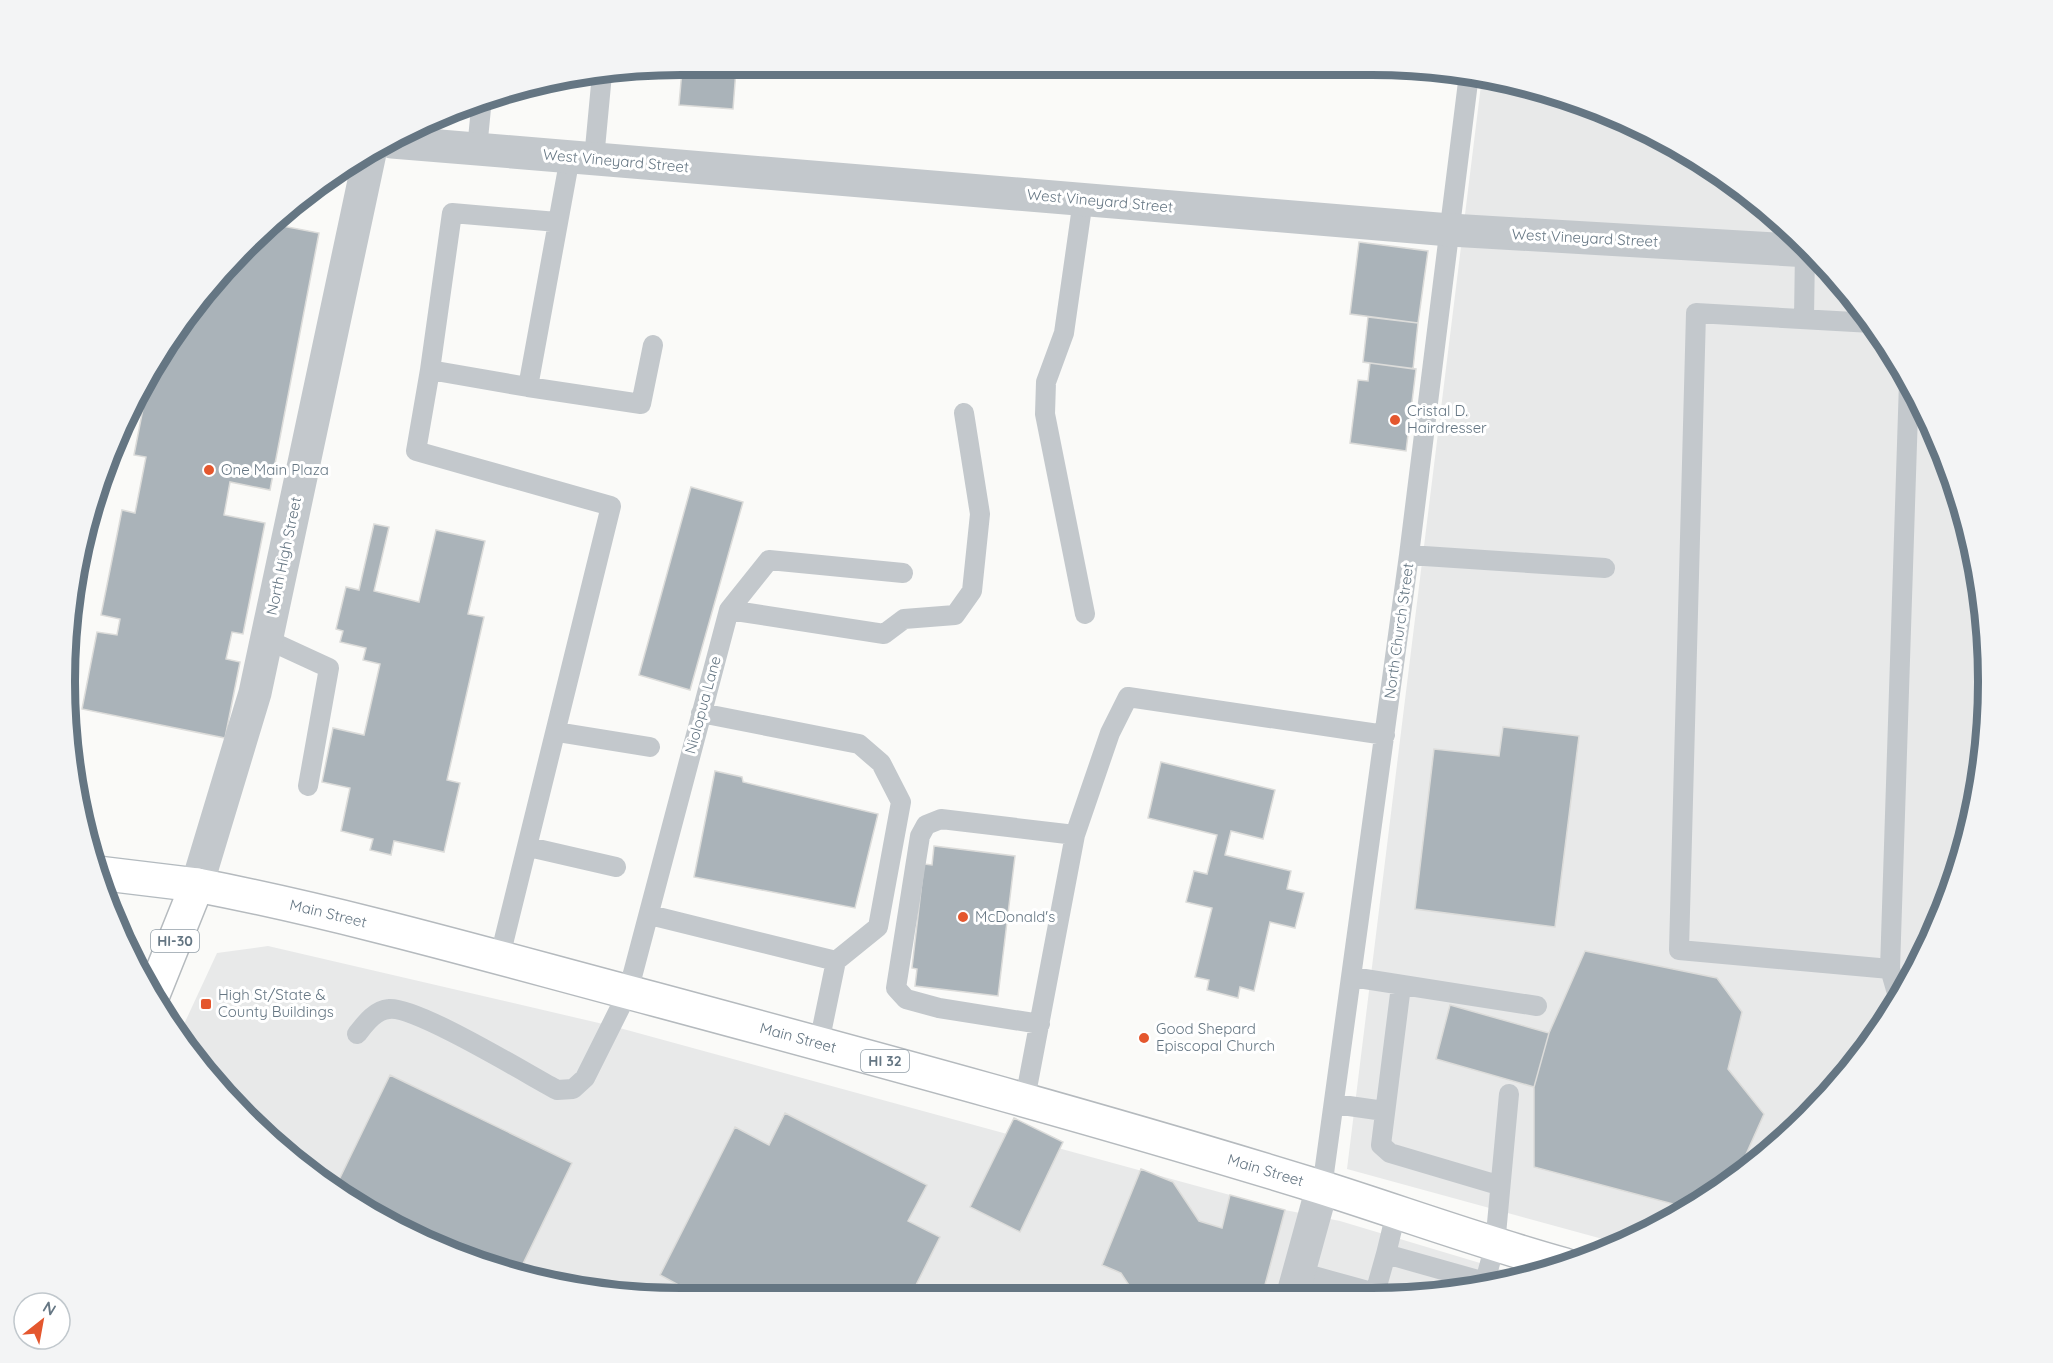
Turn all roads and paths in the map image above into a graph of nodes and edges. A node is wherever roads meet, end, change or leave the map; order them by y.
1 (601, 80) edge
2 (1468, 83) edge
3 (481, 109) edge
4 (403, 143) edge
5 (477, 149) junction
6 (582, 158) junction
7 (368, 162) edge
8 (1083, 200) junction
9 (557, 222) junction
10 (1450, 230) junction
11 (1797, 250) edge
12 (1807, 260) edge
13 (1804, 319) junction
14 (1860, 322) edge
15 (653, 345) dead end
16 (430, 370) junction
17 (528, 387) junction
18 (1908, 400) edge
19 (964, 413) dead end
20 (1409, 555) junction
21 (1605, 568) dead end
22 (903, 573) dead end
23 (729, 610) junction
24 (1085, 614) dead end
25 (266, 639) junction
26 (701, 713) junction
27 (557, 732) junction
28 (1385, 735) junction
29 (650, 747) dead end
30 (308, 786) dead end
31 (1076, 835) junction
32 (529, 847) junction
33 (616, 867) dead end
34 (106, 874) edge
35 (197, 885) junction
36 (650, 915) junction
37 (500, 956) junction
38 (836, 961) junction
39 (1890, 969) junction
40 (1352, 977) junction
41 (157, 986) edge
42 (1401, 986) junction
43 (1895, 988) edge
44 (628, 993) junction
45 (1538, 1006) dead end
46 (1040, 1024) junction
47 (357, 1034) dead end
48 (819, 1043) junction
49 (1509, 1094) dead end
50 (1025, 1099) junction
51 (1335, 1104) junction
52 (1384, 1111) junction
53 (1498, 1185) junction
54 (1322, 1188) junction
55 (1396, 1213) junction
56 (1495, 1245) junction
57 (1386, 1254) junction
58 (1550, 1261) edge
59 (1486, 1277) edge
60 (1470, 1280) edge
61 (1295, 1284) edge
62 (1324, 1288) edge
63 (1380, 1288) edge

1 - 6 lane
2 - 10 lane, North Church Street
3 - 5 lane
4 - 5 street, West Vineyard Street
5 - 6 street, West Vineyard Street
6 - 8 street, West Vineyard Street
6 - 9 lane
7 - 25 street, North High Street
8 - 10 street, West Vineyard Street
8 - 24 lane
9 - 16 lane
9 - 17 lane
10 - 11 street, West Vineyard Street
10 - 20 lane, North Church Street
12 - 13 lane
13 - 14 lane
13 - 39 lane
15 - 17 lane
16 - 17 lane
16 - 27 lane
18 - 39 lane
19 - 23 lane
20 - 21 lane
20 - 28 lane, North Church Street
22 - 23 lane, Niolopua Lane
23 - 26 lane, Niolopua Lane
25 - 30 lane
25 - 35 street, North High Street
26 - 36 lane, Niolopua Lane
26 - 38 lane
27 - 29 lane
27 - 32 lane
28 - 31 lane
28 - 40 lane, North Church Street
31 - 46 lane
31 - 46 lane
32 - 33 lane
32 - 37 lane
34 - 35 main road, Main Street
35 - 37 main road, Main Street / HI 32
35 - 41 main road, HI-30
36 - 38 lane
36 - 44 lane, Niolopua Lane
37 - 44 main road, Main Street / HI 32
38 - 48 lane
39 - 43 lane
40 - 42 lane
40 - 51 lane, North Church Street
42 - 45 lane
42 - 52 lane
44 - 47 lane, Niolopua Lane
44 - 48 main road, Main Street / HI 32
46 - 50 lane
48 - 50 main road, Main Street / HI 32
49 - 53 lane
50 - 54 main road, Main Street / HI 32
51 - 52 lane
51 - 54 lane, North Church Street
52 - 53 lane
53 - 56 lane
54 - 55 main road, Main Street / HI 32
54 - 61 street
55 - 56 main road, Main Street / HI 32
55 - 57 lane
56 - 58 main road, Main Street / HI 32
56 - 59 lane
57 - 60 lane
57 - 63 lane
61 - 62 lane

